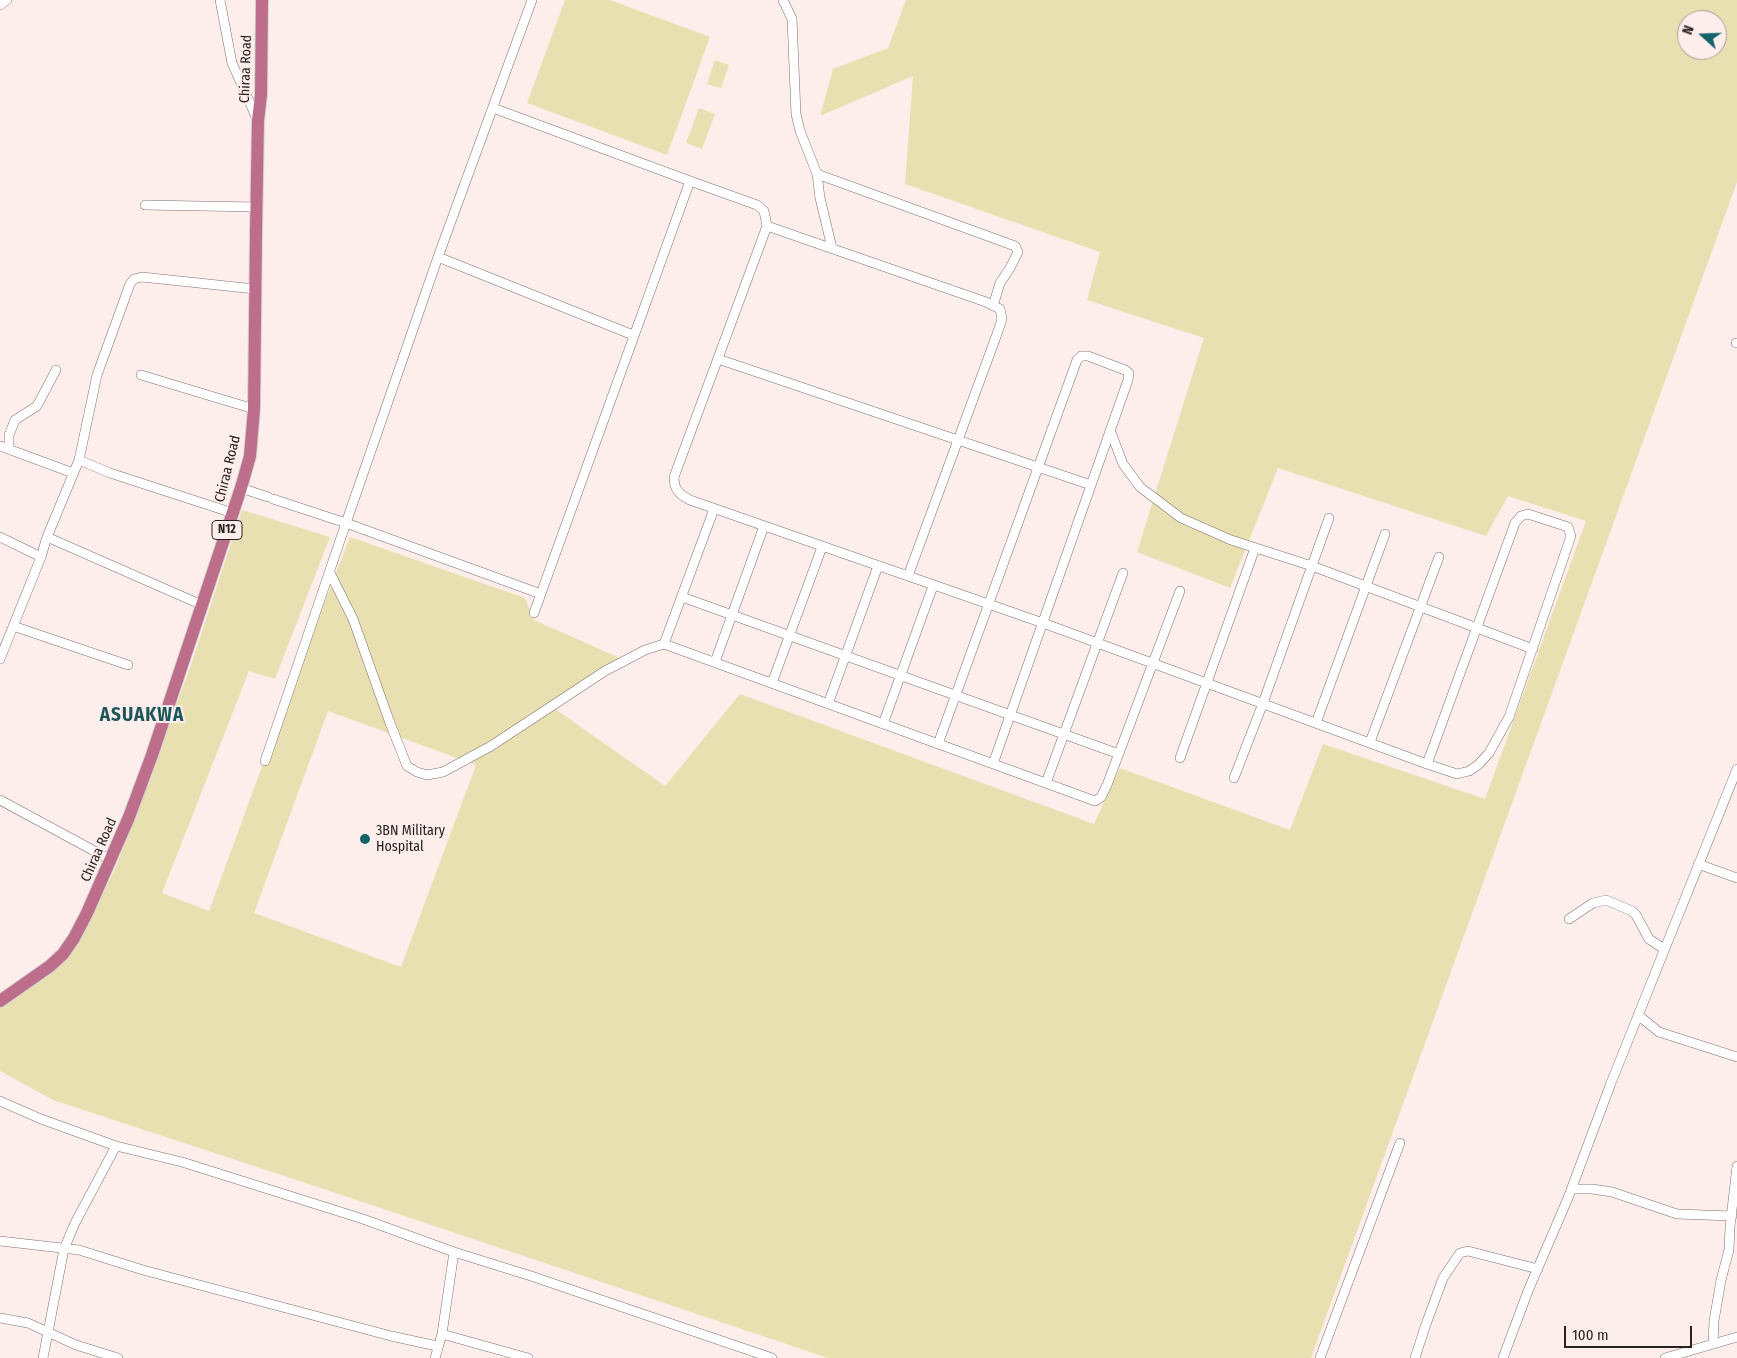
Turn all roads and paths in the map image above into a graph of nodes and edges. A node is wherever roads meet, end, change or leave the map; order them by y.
1 (7, 0) edge
2 (220, 0) edge
3 (262, 0) edge
4 (532, 0) edge
5 (783, 0) edge
6 (0, 4) edge
7 (493, 108) junction
8 (258, 121) junction
9 (817, 174) junction
10 (690, 181) junction
11 (145, 205) dead end
12 (257, 208) junction
13 (767, 226) junction
14 (832, 248) junction
15 (438, 257) junction
16 (255, 289) junction
17 (993, 306) junction
18 (633, 335) junction
19 (718, 359) junction
20 (56, 370) dead end
21 (141, 375) dead end
22 (254, 409) junction
23 (1110, 430) junction
24 (957, 440) junction
25 (4, 447) edge
26 (79, 460) junction
27 (1038, 466) junction
28 (73, 473) junction
29 (1091, 485) junction
30 (241, 488) junction
31 (714, 509) junction
32 (233, 513) junction
33 (1329, 518) dead end
34 (346, 523) junction
35 (764, 526) junction
36 (1385, 534) dead end
37 (0, 537) edge
38 (47, 537) junction
39 (822, 546) junction
40 (1255, 548) junction
41 (42, 557) junction
42 (1439, 557) dead end
43 (878, 566) junction
44 (1312, 566) junction
45 (330, 573) junction
46 (1123, 573) dead end
47 (908, 576) junction
48 (933, 586) junction
49 (1367, 586) junction
50 (1180, 591) dead end
51 (541, 594) junction
52 (682, 597) junction
53 (202, 605) junction
54 (987, 605) junction
55 (1421, 607) junction
56 (534, 613) dead end
57 (732, 615) junction
58 (1044, 623) junction
59 (13, 626) junction
60 (1477, 628) junction
61 (789, 635) junction
62 (1098, 643) junction
63 (664, 644) junction
64 (1532, 649) junction
65 (845, 656) junction
66 (0, 659) edge
67 (715, 662) junction
68 (1153, 663) junction
69 (128, 665) dead end
70 (900, 675) junction
71 (772, 683) junction
72 (1208, 683) junction
73 (955, 695) junction
74 (1263, 703) junction
75 (828, 704) junction
76 (1011, 715) junction
77 (1316, 722) junction
78 (883, 724) junction
79 (1064, 734) junction
80 (1370, 742) junction
81 (938, 744) junction
82 (1119, 754) junction
83 (1180, 758) dead end
84 (265, 761) dead end
85 (993, 764) junction
86 (1427, 764) junction
87 (1737, 769) edge
88 (1234, 778) dead end
89 (1046, 783) junction
90 (0, 800) edge
91 (111, 860) junction
92 (1698, 864) junction
93 (1737, 878) edge
94 (1569, 919) dead end
95 (1664, 949) junction
96 (0, 1002) edge
97 (1638, 1015) junction
98 (1737, 1057) edge
99 (1, 1100) edge
100 (1400, 1142) dead end
101 (116, 1146) junction
102 (1737, 1166) edge
103 (1572, 1189) junction
104 (1732, 1216) junction
105 (0, 1241) edge
106 (64, 1249) junction
107 (454, 1252) junction
108 (1538, 1269) junction
109 (0, 1318) edge
110 (47, 1332) junction
111 (442, 1334) junction
112 (1737, 1337) edge
113 (1713, 1343) junction
114 (437, 1346) junction
115 (42, 1358) edge
116 (118, 1358) edge
117 (435, 1358) edge
118 (528, 1358) edge
119 (772, 1358) edge
120 (1320, 1358) edge
121 (1415, 1358) edge
122 (1503, 1358) edge
123 (1665, 1358) edge

1 - 6 street
2 - 8 street
3 - 8 highway, Chiraa Road / N12
4 - 7 street
5 - 9 street
7 - 10 street
7 - 15 street
8 - 12 highway, Chiraa Road / N12
9 - 14 street
9 - 17 street
10 - 13 street
10 - 18 street
11 - 12 street
12 - 16 highway, Chiraa Road / N12
13 - 14 street
13 - 19 street
14 - 17 street
15 - 18 street
15 - 34 street
16 - 22 highway, Chiraa Road / N12
16 - 26 street
17 - 24 street
18 - 51 street
19 - 24 street
19 - 31 street
20 - 25 street
21 - 22 street
22 - 30 highway, Chiraa Road / N12
23 - 27 street
23 - 29 street
23 - 40 street
24 - 27 street
24 - 47 street
25 - 28 street
26 - 28 street
26 - 32 street
27 - 29 street
27 - 54 street
28 - 38 street
29 - 58 street
30 - 32 highway, Chiraa Road / N12
30 - 34 street
31 - 35 street
31 - 52 street
32 - 53 highway, Chiraa Road / N12
33 - 44 street
34 - 45 street
34 - 51 street
35 - 39 street
35 - 57 street
36 - 49 street
37 - 41 street
38 - 41 street
38 - 53 street
39 - 43 street
39 - 61 street
40 - 44 street
40 - 72 street
41 - 59 street
42 - 55 street
43 - 47 street
43 - 65 street
44 - 49 street
44 - 74 street
45 - 63 street
45 - 84 street
46 - 62 street
47 - 48 street
48 - 54 street
48 - 70 street
49 - 55 street
49 - 77 street
50 - 68 street
51 - 56 street
52 - 57 street
52 - 63 street
53 - 91 highway, Chiraa Road / N12
54 - 58 street
54 - 73 street
55 - 60 street
55 - 80 street
57 - 61 street
57 - 67 street
58 - 62 street
58 - 76 street
59 - 66 street
59 - 69 street
60 - 64 street
60 - 64 street
60 - 86 street
61 - 65 street
61 - 71 street
62 - 68 street
62 - 79 street
63 - 67 street
64 - 86 street
65 - 70 street
65 - 75 street
67 - 71 street
68 - 72 street
68 - 82 street
70 - 73 street
70 - 78 street
71 - 75 street
72 - 74 street
72 - 83 street
73 - 76 street
73 - 81 street
74 - 77 street
74 - 88 street
75 - 78 street
76 - 79 street
76 - 85 street
77 - 80 street
78 - 81 street
79 - 82 street
79 - 89 street
80 - 86 street
81 - 85 street
82 - 89 street
85 - 89 street
87 - 92 street
90 - 91 street
91 - 96 highway, Chiraa Road / N12
92 - 93 street
92 - 95 street
94 - 95 street
95 - 97 street
97 - 98 street
97 - 103 street
99 - 101 street
100 - 120 street
101 - 106 street
101 - 107 street
102 - 104 street
103 - 104 street
103 - 108 street
104 - 113 street
105 - 106 street
106 - 110 street
106 - 114 street
107 - 111 street
107 - 119 street
108 - 121 street
108 - 122 street
109 - 110 street
110 - 115 street
110 - 116 street
111 - 114 street
111 - 118 street
112 - 113 street
113 - 123 street
114 - 117 street

